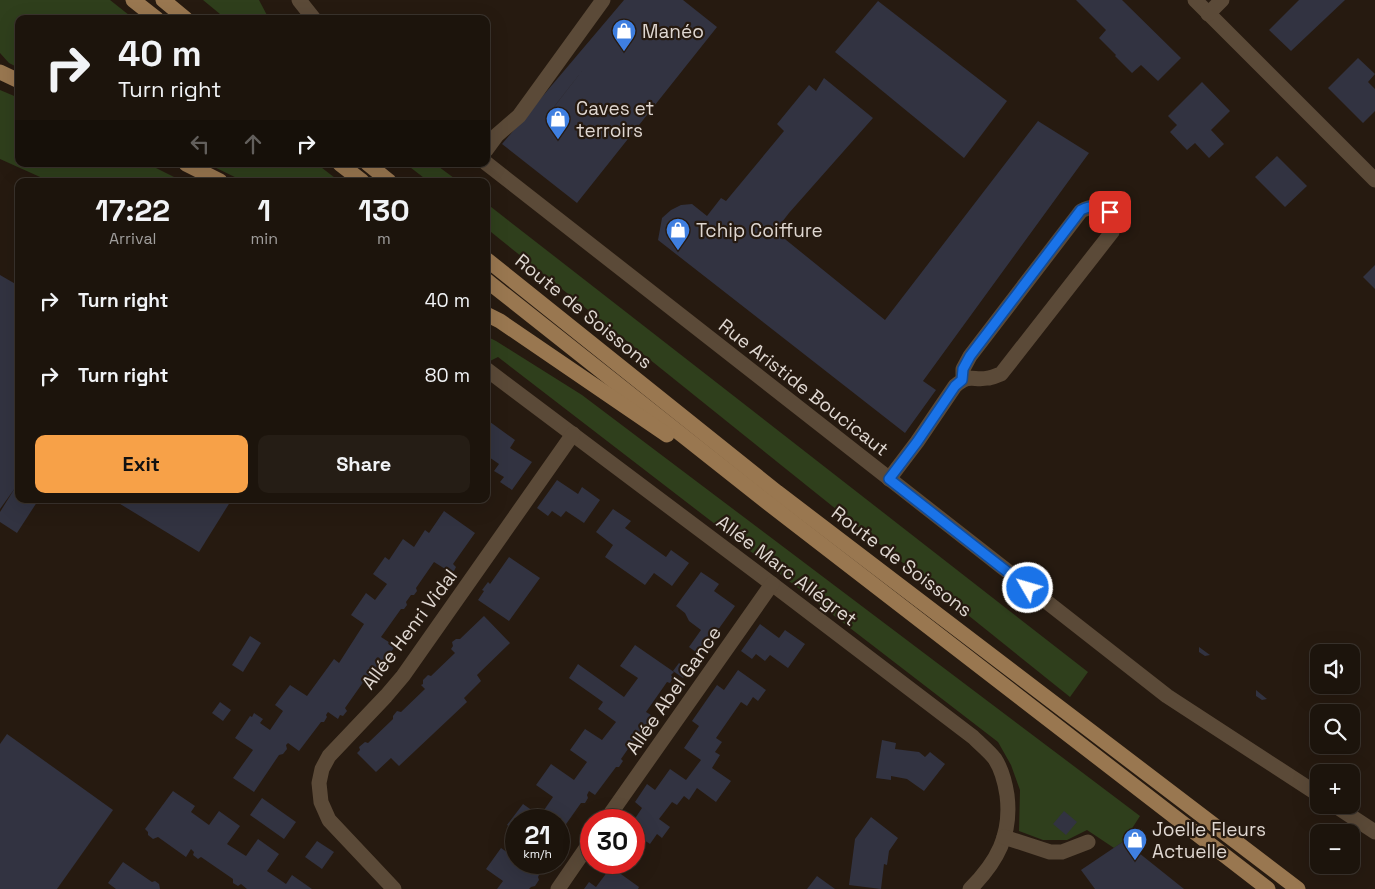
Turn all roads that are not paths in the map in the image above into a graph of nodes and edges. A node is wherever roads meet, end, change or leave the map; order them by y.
1 (133, 0) edge
2 (163, 0) edge
3 (299, 0) edge
4 (603, 0) edge
5 (1195, 0) edge
6 (1222, 0) edge
7 (1208, 14) junction
8 (152, 15) edge
9 (181, 15) edge
10 (311, 15) edge
11 (0, 72) edge
12 (15, 79) edge
13 (490, 145) edge
14 (490, 166) edge
15 (192, 167) edge
16 (344, 167) edge
17 (372, 167) edge
18 (214, 178) edge
19 (358, 178) edge
20 (385, 178) edge
21 (1375, 180) edge
22 (490, 262) edge
23 (490, 283) edge
24 (490, 316) edge
25 (490, 372) edge
26 (962, 380) junction
27 (573, 434) junction
28 (889, 479) junction
29 (768, 503) junction
30 (772, 584) junction
31 (1310, 789) edge
32 (614, 809) edge
33 (1348, 814) edge
34 (1375, 832) edge
35 (1004, 837) junction
36 (1088, 842) dead end
37 (1240, 844) junction
38 (580, 857) edge
39 (1228, 858) junction
40 (394, 889) edge
41 (558, 889) edge
42 (970, 889) edge
43 (1268, 889) edge
44 (1298, 889) edge

1 - 8 main road
2 - 9 main road
3 - 10 street
4 - 13 street
5 - 7 street
6 - 7 street
7 - 21 street
11 - 12 main road
14 - 28 street, Rue Aristide Boucicaut
15 - 18 main road
16 - 19 main road
17 - 20 main road
22 - 37 main road, Route de Soissons
23 - 29 main road, Route de Soissons
24 - 29 main road
25 - 27 street, Allée Marc Allégret
26 - 26 street
26 - 28 street
27 - 30 street, Allée Marc Allégret
27 - 40 street, Allée Henri Vidal
28 - 31 street, Rue Aristide Boucicaut
29 - 39 main road, Route de Soissons
30 - 32 street, Allée Abel Gance
30 - 35 street, Allée Marc Allégret
33 - 34 street
35 - 36 street
35 - 42 street, Allée Marc Allégret
37 - 39 main road
37 - 44 main road, Route de Soissons
38 - 41 street
39 - 43 main road, Route de Soissons

